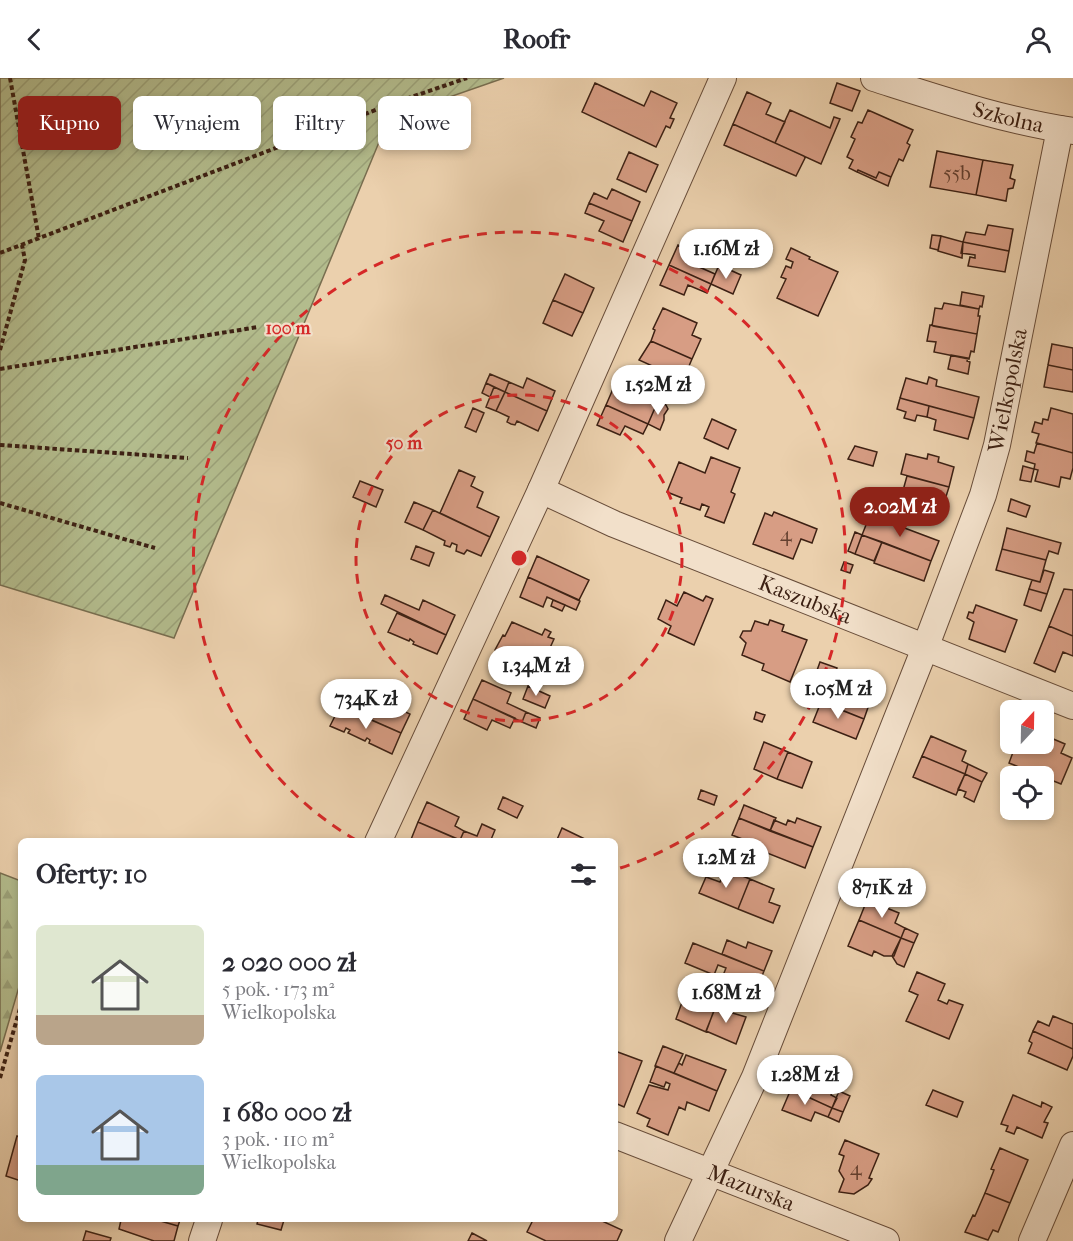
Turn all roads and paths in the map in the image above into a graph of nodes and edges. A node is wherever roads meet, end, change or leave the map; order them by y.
1 (10, 78) edge
2 (467, 78) edge
3 (723, 78) edge
4 (874, 78) edge
5 (1066, 130) edge
6 (39, 239) junction
7 (22, 245) junction
8 (0, 253) edge
9 (258, 327) dead end
10 (0, 350) edge
11 (0, 369) edge
12 (0, 445) edge
13 (188, 458) dead end
14 (540, 490) junction
15 (0, 503) edge
16 (155, 548) dead end
17 (925, 648) junction
18 (1073, 706) edge
19 (380, 838) edge
20 (18, 1015) edge
21 (0, 1078) edge
22 (618, 1136) edge
23 (1073, 1145) edge
24 (711, 1173) junction
25 (207, 1222) edge
26 (202, 1241) edge
27 (678, 1241) edge
28 (886, 1241) edge
29 (1032, 1241) edge

1 - 6 path
2 - 6 path
3 - 14 street
4 - 5 street, Szkolna
5 - 17 street, Wielkopolska
6 - 7 path
7 - 8 path
7 - 10 path
9 - 11 path
12 - 13 path
14 - 17 street, Kaszubska
14 - 19 street
15 - 16 path
17 - 18 street, Kaszubska
17 - 24 street, Wielkopolska
20 - 21 path
22 - 24 street, Mazurska
23 - 29 street
24 - 27 street, Wielkopolska
24 - 28 street, Mazurska
25 - 26 street

